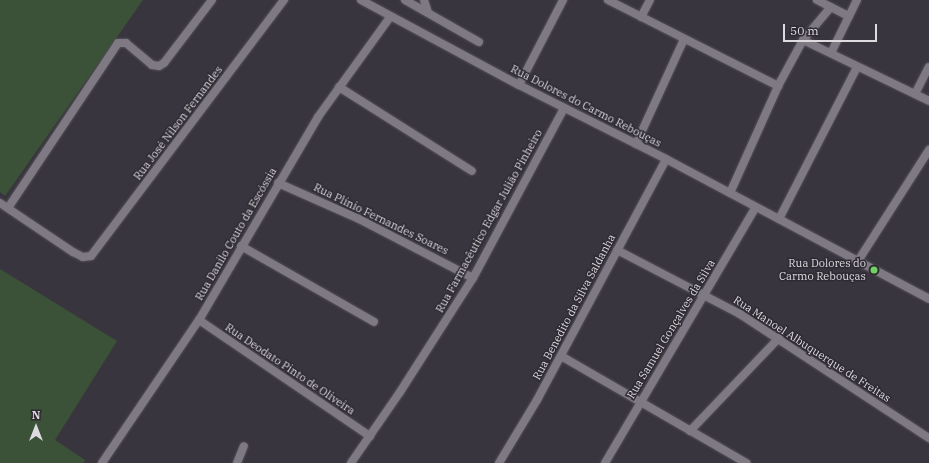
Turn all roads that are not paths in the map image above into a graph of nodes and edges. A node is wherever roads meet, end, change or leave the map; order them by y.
1 (212, 0) edge
2 (284, 0) edge
3 (361, 0) edge
4 (405, 0) edge
5 (424, 0) edge
6 (563, 0) edge
7 (608, 0) edge
8 (650, 0) edge
9 (817, 0) edge
10 (857, 0) edge
11 (831, 7) junction
12 (428, 12) junction
13 (390, 16) junction
14 (848, 16) junction
15 (641, 17) junction
16 (684, 39) junction
17 (803, 40) junction
18 (479, 42) dead end
19 (831, 53) junction
20 (857, 67) junction
21 (929, 67) edge
22 (519, 85) junction
23 (778, 86) junction
24 (339, 87) junction
25 (915, 94) junction
26 (929, 101) edge
27 (564, 108) junction
28 (636, 144) junction
29 (929, 150) edge
30 (666, 159) junction
31 (472, 171) dead end
32 (278, 183) junction
33 (730, 193) junction
34 (0, 203) edge
35 (756, 207) junction
36 (8, 208) junction
37 (779, 219) junction
38 (241, 246) junction
39 (617, 250) junction
40 (858, 261) junction
41 (473, 278) junction
42 (704, 295) junction
43 (929, 298) edge
44 (199, 320) junction
45 (374, 322) dead end
46 (779, 338) junction
47 (560, 356) junction
48 (641, 402) junction
49 (690, 431) junction
50 (370, 436) junction
51 (929, 438) edge
52 (244, 446) dead end
53 (732, 455) junction
54 (102, 463) edge
55 (237, 463) edge
56 (351, 463) edge
57 (499, 463) edge
58 (605, 463) edge
59 (726, 463) edge
60 (746, 463) edge

1 - 36 street
2 - 36 street, Rua José Nilson Fernandes
3 - 13 street, Rua Dolores do Carmo Rebouças
4 - 12 street
5 - 12 street
6 - 22 street
7 - 15 street
8 - 15 street
9 - 11 street
10 - 14 street
11 - 14 street
11 - 17 street
12 - 18 street
13 - 22 street, Rua Dolores do Carmo Rebouças
13 - 24 street, Rua Danilo Couto da Escóssia
14 - 19 street
15 - 16 street
16 - 23 street
16 - 28 street
17 - 19 street
17 - 23 street
19 - 20 street
20 - 25 street
20 - 37 street
21 - 25 street
22 - 27 street, Rua Dolores do Carmo Rebouças
23 - 33 street
24 - 31 street
24 - 32 street, Rua Danilo Couto da Escóssia
25 - 26 street
27 - 28 street, Rua Dolores do Carmo Rebouças
27 - 41 street, Rua Farmacêutico Edgar Julião Pinheiro
28 - 30 street, Rua Dolores do Carmo Rebouças
29 - 40 street
30 - 33 street, Rua Dolores do Carmo Rebouças
30 - 39 street, Rua Benedito da Silva Saldanha
32 - 38 street, Rua Danilo Couto da Escóssia
32 - 41 street, Rua Plínio Fernandes Soares
33 - 35 street, Rua Dolores do Carmo Rebouças
34 - 36 street
35 - 37 street, Rua Dolores do Carmo Rebouças
35 - 42 street, Rua Samuel Gonçalves da Silva
37 - 40 street, Rua Dolores do Carmo Rebouças
38 - 44 street, Rua Danilo Couto da Escóssia
38 - 45 street
39 - 42 street, Rua Manoel Albuquerque de Freitas
39 - 47 street, Rua Benedito da Silva Saldanha
40 - 43 street, Rua Dolores do Carmo Rebouças
41 - 50 street, Rua Farmacêutico Edgar Julião Pinheiro
42 - 46 street, Rua Manoel Albuquerque de Freitas
42 - 48 street, Rua Samuel Gonçalves da Silva
44 - 50 street, Rua Deodato Pinto de Oliveira
44 - 54 street, Rua Danilo Couto da Escóssia
46 - 49 street
46 - 51 street, Rua Manoel Albuquerque de Freitas
47 - 48 street
47 - 57 street, Rua Benedito da Silva Saldanha
48 - 49 street
48 - 58 street, Rua Samuel Gonçalves da Silva
49 - 53 street
50 - 56 street, Rua Farmacêutico Edgar Julião Pinheiro
52 - 55 street
53 - 59 street
53 - 60 street

